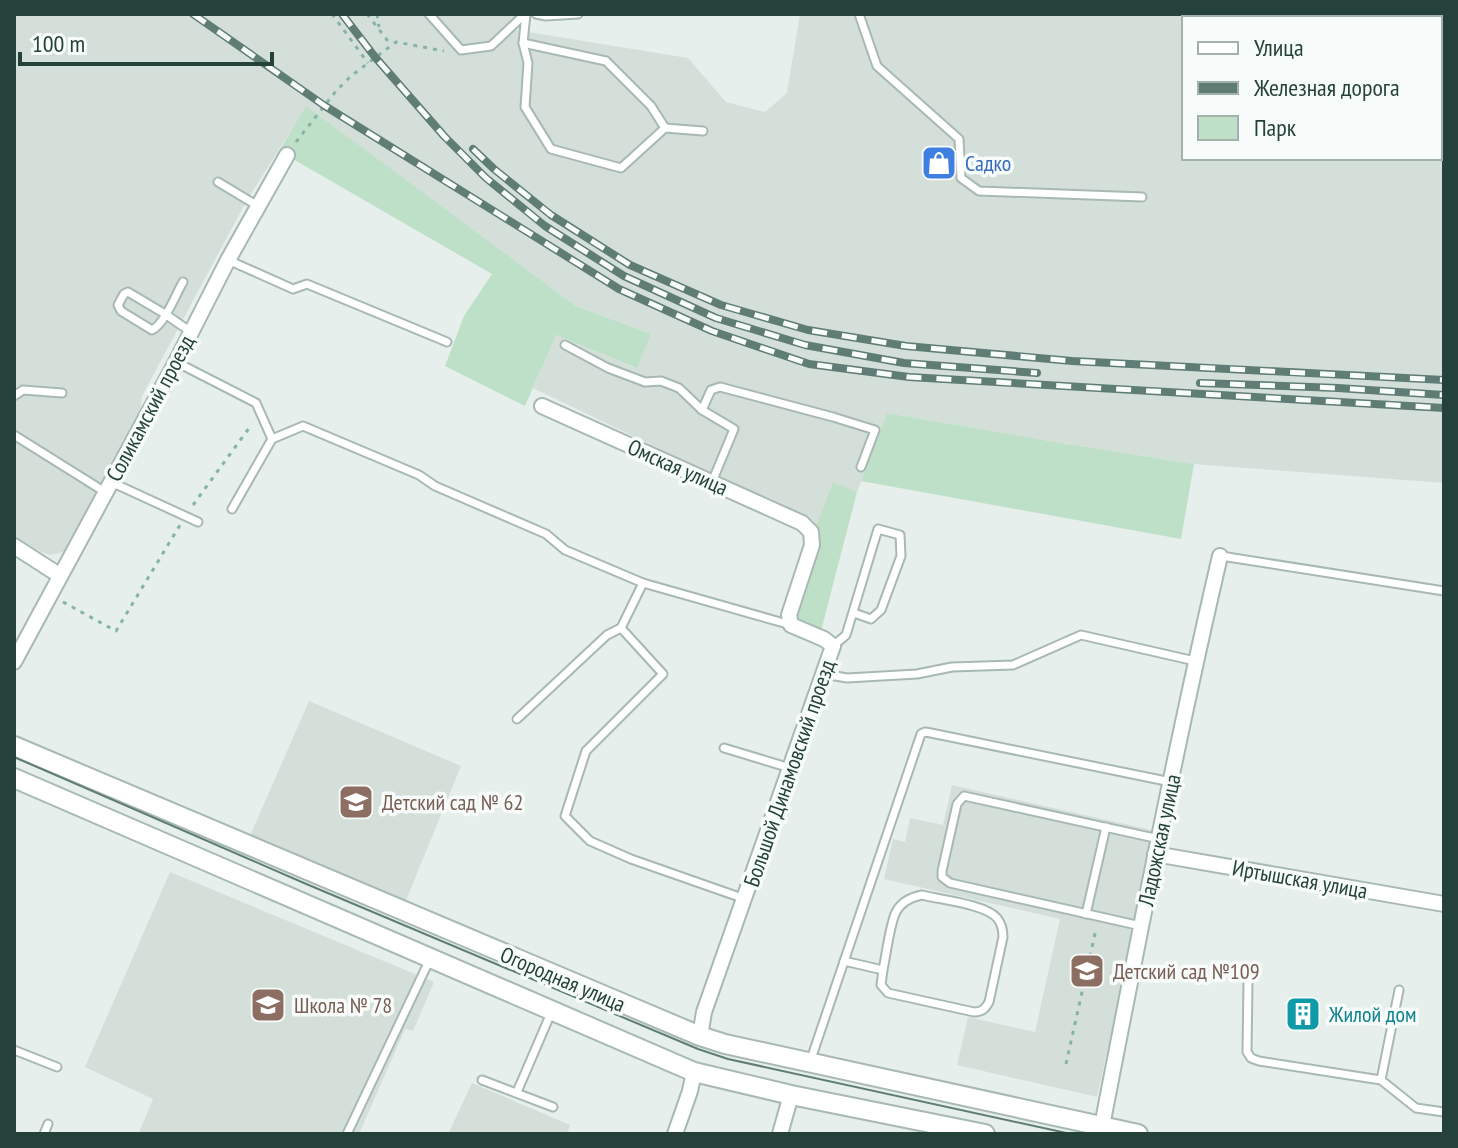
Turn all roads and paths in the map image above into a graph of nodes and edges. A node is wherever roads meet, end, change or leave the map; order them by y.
1 (332, 14) edge
2 (367, 14) edge
3 (377, 14) edge
4 (429, 14) edge
5 (526, 14) edge
6 (536, 14) edge
7 (578, 14) edge
8 (859, 14) edge
9 (380, 30) junction
10 (523, 43) junction
11 (391, 45) junction
12 (461, 50) junction
13 (368, 63) junction
14 (665, 128) junction
15 (303, 131) dead end
16 (703, 131) dead end
17 (287, 155) dead end
18 (218, 182) dead end
19 (1142, 197) dead end
20 (258, 206) junction
21 (228, 260) junction
22 (183, 282) dead end
23 (165, 314) junction
24 (191, 332) junction
25 (447, 342) dead end
26 (565, 345) dead end
27 (176, 362) junction
28 (62, 393) dead end
29 (14, 396) edge
30 (542, 406) dead end
31 (702, 410) junction
32 (260, 413) junction
33 (14, 435) edge
34 (272, 439) junction
35 (861, 467) dead end
36 (712, 482) junction
37 (108, 487) junction
38 (232, 509) dead end
39 (185, 516) junction
40 (198, 522) dead end
41 (14, 546) edge
42 (1220, 556) joint
43 (59, 575) junction
44 (643, 583) junction
45 (1444, 591) edge
46 (49, 595) junction
47 (854, 613) junction
48 (791, 625) junction
49 (621, 628) junction
50 (833, 646) junction
51 (1196, 661) junction
52 (14, 662) edge
53 (824, 674) junction
54 (517, 719) dead end
55 (14, 746) edge
56 (724, 748) dead end
57 (790, 768) junction
58 (14, 778) edge
59 (1171, 782) junction
60 (1106, 827) junction
61 (1157, 847) junction
62 (745, 899) junction
63 (1444, 904) edge
64 (1086, 914) junction
65 (1099, 917) junction
66 (1141, 926) junction
67 (431, 957) junction
68 (844, 961) junction
69 (883, 970) junction
70 (1248, 983) dead end
71 (1399, 990) dead end
72 (552, 1011) junction
73 (700, 1036) junction
74 (14, 1050) edge
75 (810, 1062) junction
76 (1066, 1064) dead end
77 (57, 1067) dead end
78 (694, 1072) junction
79 (482, 1080) dead end
80 (1381, 1080) junction
81 (517, 1092) junction
82 (791, 1095) junction
83 (553, 1107) dead end
84 (1444, 1112) edge
85 (48, 1124) dead end
86 (1102, 1126) junction
87 (44, 1134) edge
88 (347, 1134) edge
89 (675, 1134) edge
90 (780, 1134) edge
91 (985, 1134) edge
92 (1138, 1134) edge

1 - 13 path
2 - 9 path
3 - 9 path
4 - 12 lane
5 - 10 lane
5 - 12 lane
6 - 7 lane
8 - 19 lane
9 - 11 path
10 - 14 lane
10 - 14 lane
11 - 12 path
11 - 13 path
13 - 15 path
14 - 16 lane
17 - 20 street, Соликамский проезд
18 - 20 lane
20 - 21 street, Соликамский проезд
21 - 24 street, Соликамский проезд
21 - 25 lane
22 - 23 lane
23 - 23 lane
23 - 24 lane
24 - 27 street, Соликамский проезд
26 - 31 lane
27 - 32 lane
27 - 37 street, Соликамский проезд
28 - 29 lane
30 - 36 street, Омская улица
31 - 35 lane
31 - 36 lane
32 - 34 lane
32 - 39 path
33 - 37 lane
34 - 38 lane
34 - 44 lane
36 - 48 street, Омская улица
37 - 39 lane
37 - 43 street, Соликамский проезд
39 - 40 lane
39 - 46 path
41 - 43 street
42 - 45 lane
42 - 51 street, Ладожская улица
43 - 46 street, Соликамский проезд
44 - 48 lane
44 - 49 lane
46 - 52 street, Соликамский проезд
47 - 47 lane
47 - 50 lane
48 - 50 street, Большой Динамовский проезд
49 - 54 lane
49 - 62 lane
50 - 53 street, Большой Динамовский проезд
51 - 53 lane
51 - 59 street, Ладожская улица
53 - 57 street, Большой Динамовский проезд
55 - 73 street, Огородная улица
56 - 57 lane
57 - 62 street, Большой Динамовский проезд
58 - 67 street, Огородная улица
59 - 61 street, Ладожская улица
59 - 68 lane
60 - 61 lane
60 - 64 lane
60 - 64 lane
61 - 63 street, Иртышская улица
61 - 66 street, Ладожская улица
62 - 73 street, Большой Динамовский проезд
64 - 65 lane
65 - 66 lane
65 - 76 path
66 - 86 street, Ладожская улица
67 - 72 street, Огородная улица
67 - 88 lane
68 - 69 lane
68 - 75 lane
69 - 69 lane
70 - 80 lane
71 - 80 lane
72 - 78 street, Огородная улица
72 - 81 lane
73 - 75 street, Огородная улица
74 - 77 lane
75 - 86 street, Огородная улица
78 - 82 street, Огородная улица
78 - 89 street
79 - 81 lane
80 - 84 lane
81 - 83 lane
82 - 90 street
82 - 91 street, Огородная улица
85 - 87 lane
86 - 92 street, Огородная улица

